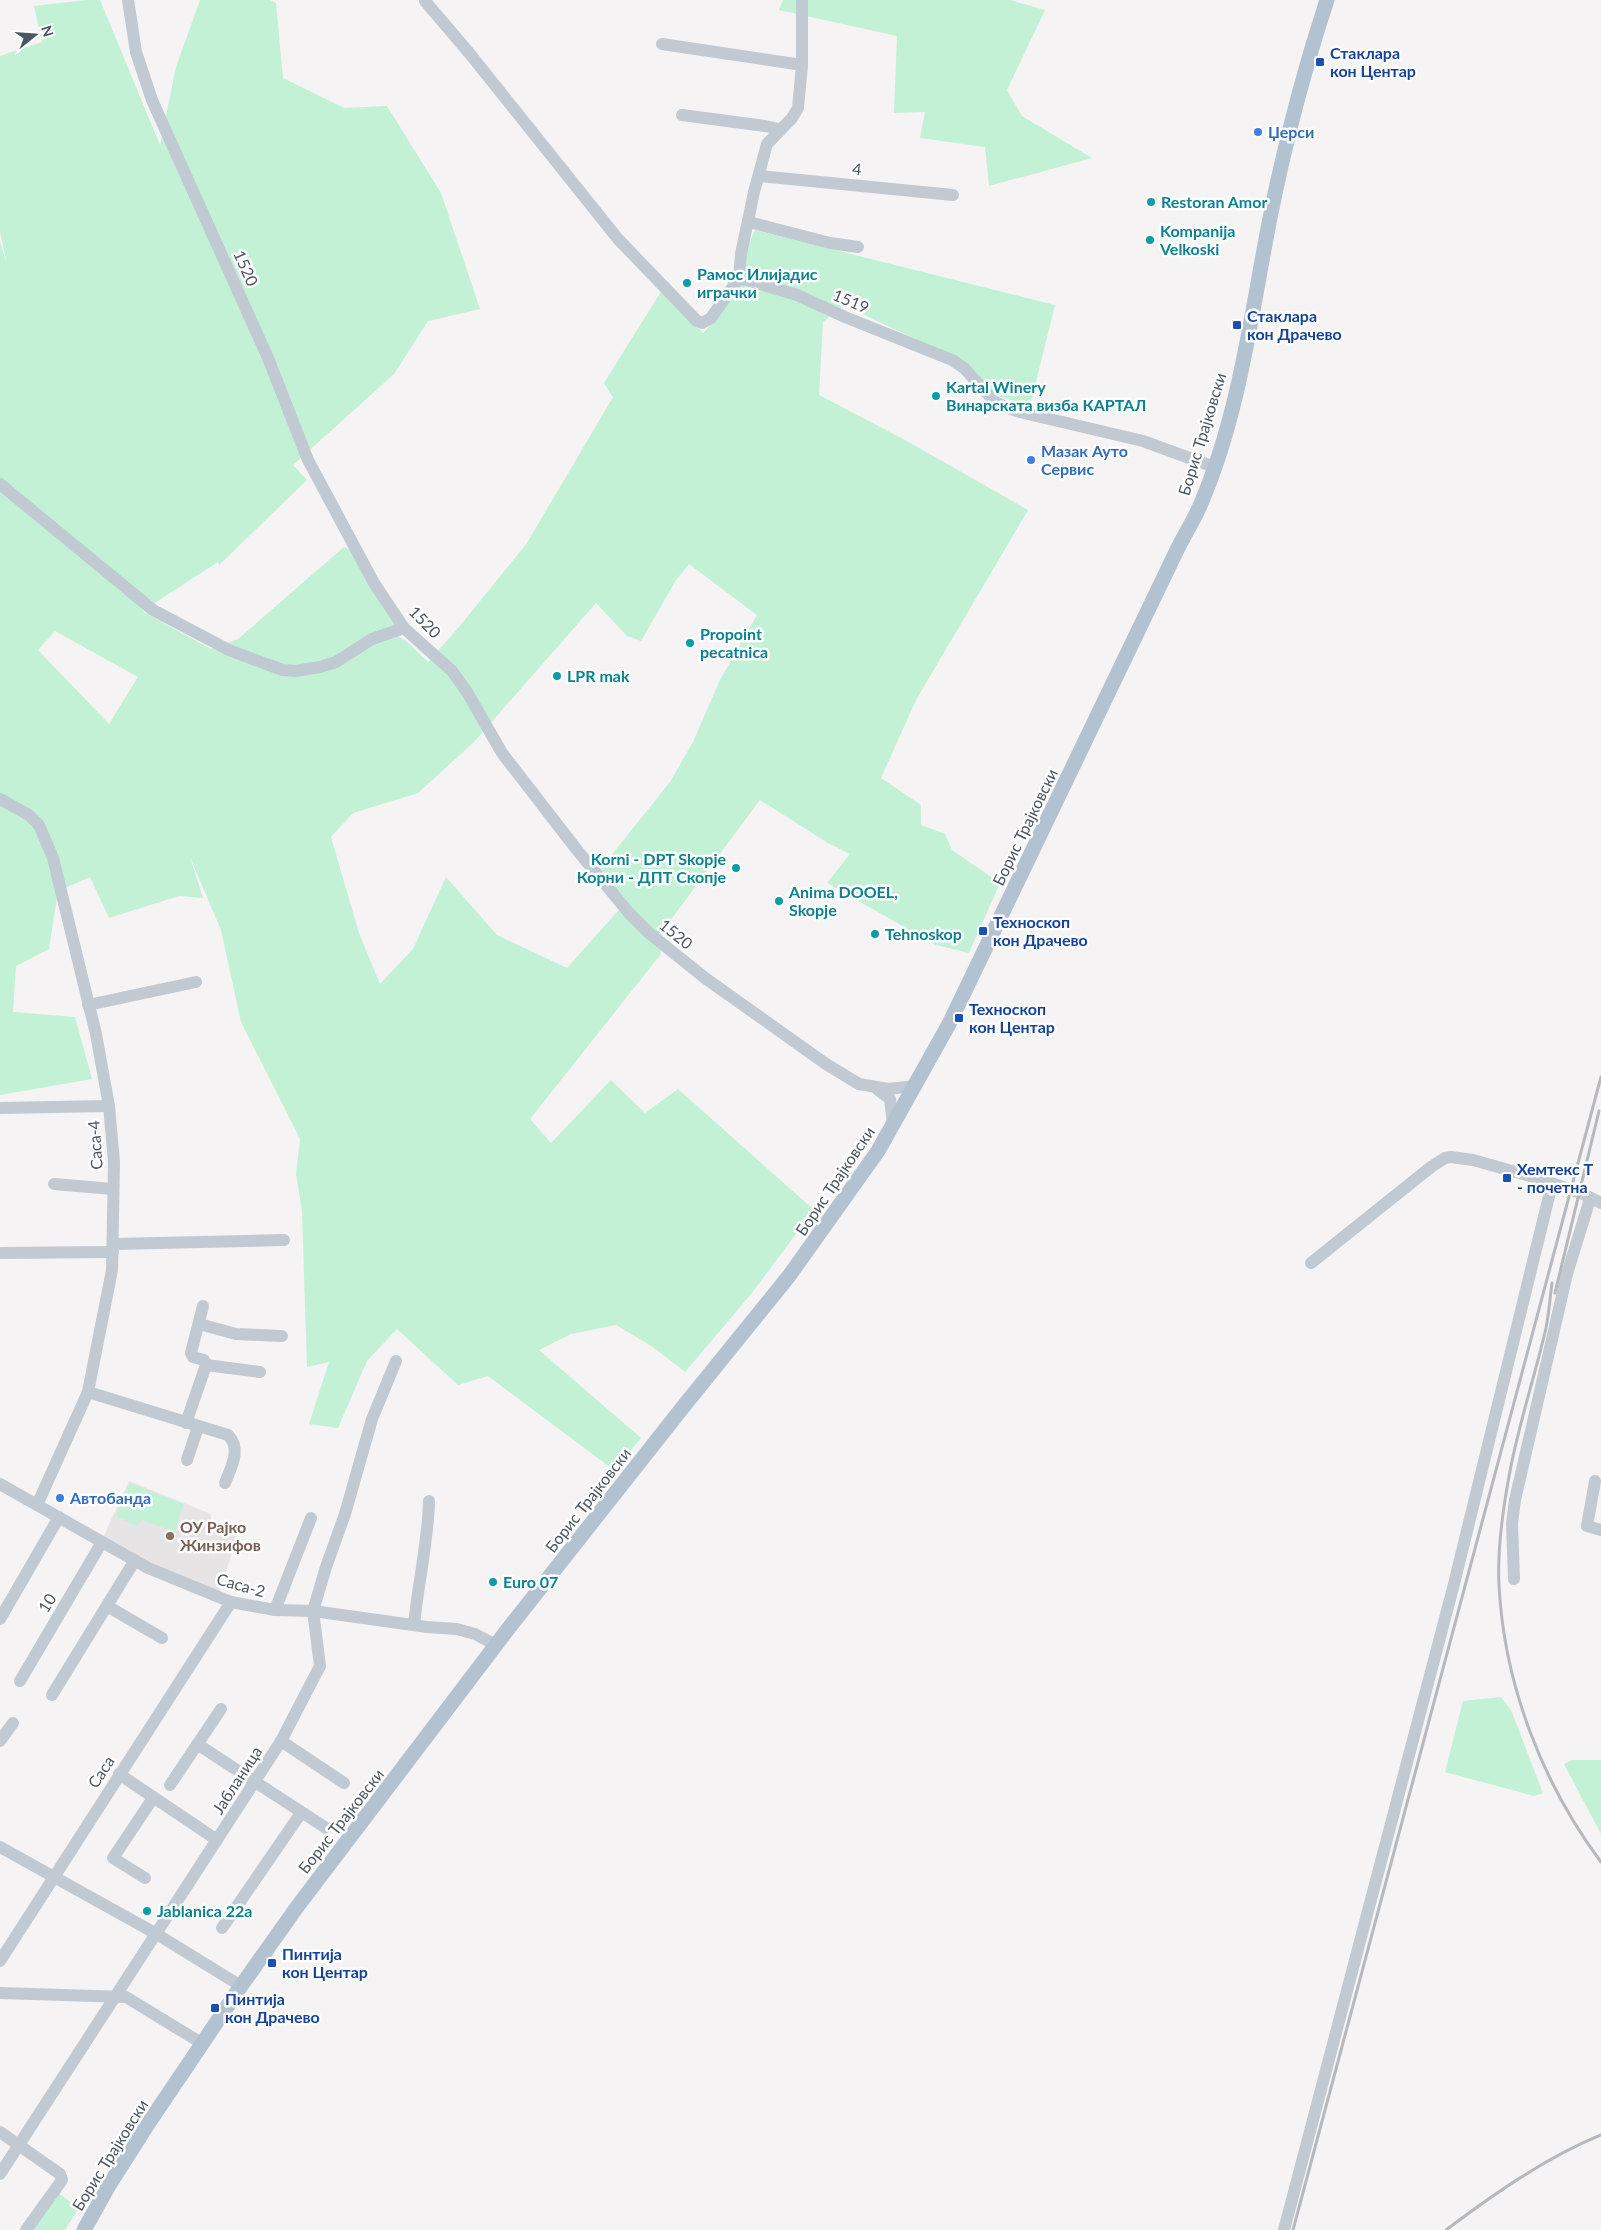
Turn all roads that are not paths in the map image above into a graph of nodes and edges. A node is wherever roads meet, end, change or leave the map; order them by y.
1 (128, 0) edge
2 (802, 0) edge
3 (1327, 0) edge
4 (424, 1) edge
5 (662, 44) dead end
6 (802, 65) junction
7 (682, 115) dead end
8 (779, 130) junction
9 (759, 176) junction
10 (953, 195) dead end
11 (749, 222) junction
12 (858, 247) dead end
13 (739, 278) junction
14 (1214, 467) junction
15 (0, 484) edge
16 (404, 628) junction
17 (0, 799) edge
18 (196, 982) dead end
19 (88, 1005) junction
20 (916, 1086) junction
21 (877, 1089) junction
22 (109, 1106) junction
23 (0, 1108) edge
24 (892, 1127) junction
25 (54, 1184) dead end
26 (1552, 1184) junction
27 (113, 1189) junction
28 (1595, 1201) edge
29 (284, 1240) dead end
30 (113, 1248) junction
31 (0, 1253) edge
32 (1311, 1263) dead end
33 (203, 1306) dead end
34 (199, 1324) junction
35 (282, 1336) dead end
36 (396, 1361) dead end
37 (206, 1365) junction
38 (260, 1372) dead end
39 (88, 1392) junction
40 (192, 1425) junction
41 (186, 1460) dead end
42 (1595, 1481) dead end
43 (225, 1483) dead end
44 (0, 1484) edge
45 (429, 1501) dead end
46 (37, 1505) junction
47 (59, 1517) junction
48 (311, 1518) dead end
49 (1601, 1530) edge
50 (102, 1542) junction
51 (135, 1560) junction
52 (1514, 1579) dead end
53 (231, 1602) junction
54 (107, 1606) junction
55 (275, 1610) junction
56 (313, 1611) junction
57 (0, 1619) edge
58 (414, 1625) junction
59 (162, 1638) dead end
60 (496, 1645) junction
61 (20, 1681) dead end
62 (52, 1695) dead end
63 (221, 1709) dead end
64 (13, 1723) dead end
65 (0, 1741) edge
66 (281, 1741) junction
67 (197, 1744) junction
68 (119, 1774) junction
69 (255, 1781) junction
70 (344, 1783) dead end
71 (170, 1785) dead end
72 (153, 1798) junction
73 (301, 1812) junction
74 (326, 1828) dead end
75 (217, 1840) junction
76 (0, 1847) edge
77 (53, 1876) junction
78 (145, 1878) dead end
79 (222, 1928) dead end
80 (155, 1933) junction
81 (0, 1961) edge
82 (241, 1986) junction
83 (0, 1993) edge
84 (115, 1996) junction
85 (202, 2044) junction
86 (0, 2132) edge
87 (19, 2145) junction
88 (0, 2174) edge
89 (26, 2230) edge
90 (84, 2230) edge
91 (1284, 2230) edge

1 - 16 street, 1520
2 - 6 street
3 - 14 main road, Борис Трајковски
4 - 13 street
5 - 6 street
6 - 8 street
7 - 8 street
8 - 9 street
9 - 10 street, 4
9 - 11 street
11 - 12 street
11 - 13 street
13 - 14 street, 1519
14 - 20 main road, Борис Трајковски
15 - 16 street
16 - 21 street, 1520
17 - 19 street, Саса-4
18 - 19 street
19 - 22 street, Саса-4
20 - 21 street, 1520
20 - 24 main road, Борис Трајковски
21 - 24 street
22 - 23 street
22 - 27 street, Саса-4
24 - 60 main road, Борис Трајковски
25 - 27 street
26 - 28 street
26 - 32 street
26 - 91 street
27 - 30 street, Саса-4
28 - 52 street
29 - 30 street
30 - 31 street
30 - 39 street, Саса-4
33 - 34 street
34 - 35 street
34 - 37 street
36 - 56 street, Јабланица
37 - 38 street
37 - 40 street
39 - 40 street
39 - 46 street, Саса-4
40 - 41 street
40 - 43 street
42 - 49 street
44 - 46 street, Саса-2
45 - 58 street
46 - 47 street, Саса-2
47 - 50 street, Саса-2
47 - 57 street
48 - 55 street
50 - 51 street, Саса-2
50 - 61 street, 10
51 - 53 street, Саса-2
51 - 54 street
53 - 55 street, Саса-2
53 - 68 street, Саса
54 - 59 street
54 - 62 street
55 - 56 street, Саса-2
56 - 58 street, Саса-2
56 - 66 street, Јабланица
58 - 60 street, Саса-2
60 - 82 main road, Борис Трајковски
63 - 67 street
64 - 65 street
66 - 69 street, Јабланица
66 - 70 street
67 - 69 street
67 - 71 street
68 - 72 street
68 - 77 street, Саса
69 - 73 street
69 - 75 street, Јабланица
72 - 75 street
72 - 78 street
73 - 74 street
73 - 79 street
75 - 80 street, Јабланица
76 - 77 street
77 - 80 street
77 - 81 street, Саса
80 - 82 street
80 - 84 street, Јабланица
82 - 85 main road, Борис Трајковски
83 - 84 street
84 - 85 street
84 - 87 street, Јабланица
85 - 90 main road, Борис Трајковски
86 - 87 street
87 - 88 street, Јабланица
87 - 89 street

